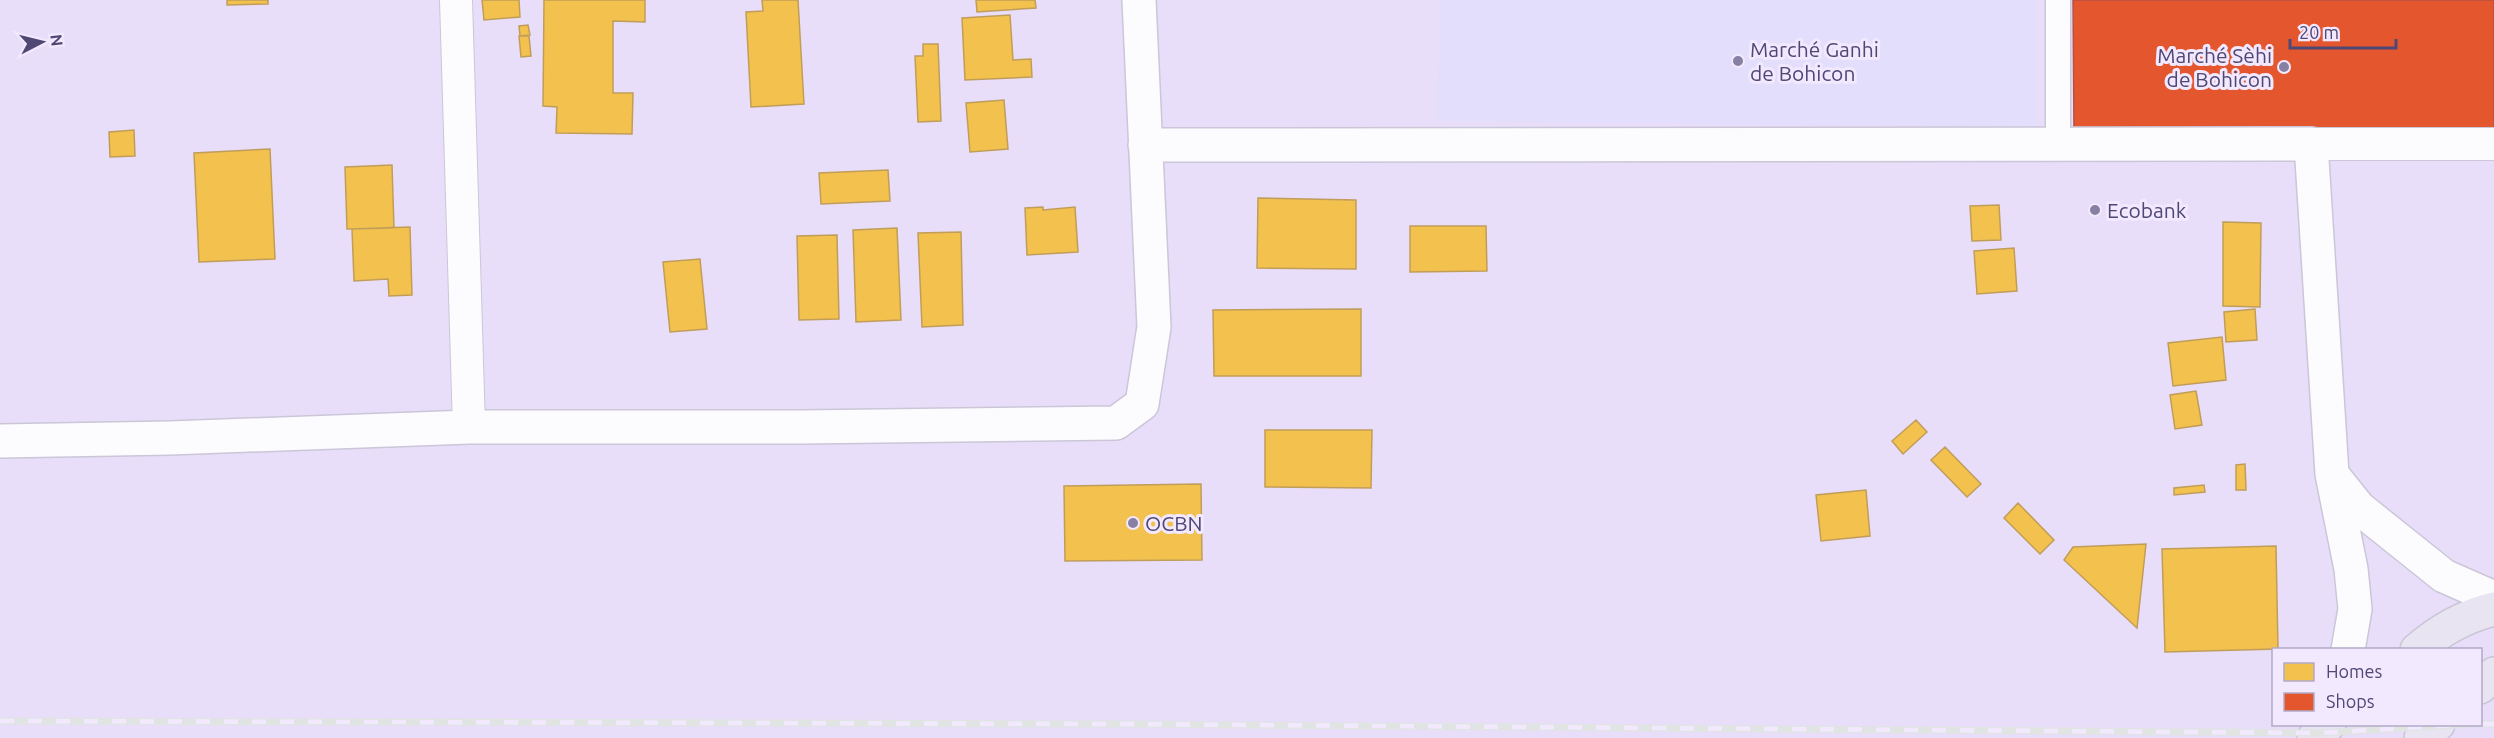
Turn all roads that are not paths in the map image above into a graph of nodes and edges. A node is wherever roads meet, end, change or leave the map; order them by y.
1 (456, 0) edge
2 (1139, 0) edge
3 (2058, 0) edge
4 (2311, 144) junction
5 (2494, 144) edge
6 (1145, 145) junction
7 (2058, 145) junction
8 (469, 427) junction
9 (0, 441) edge
10 (2332, 474) junction
11 (2494, 597) edge
12 (2494, 609) edge
13 (2348, 648) edge
14 (2419, 648) edge
15 (2494, 674) edge
16 (2482, 686) edge
17 (2436, 726) edge
18 (2421, 738) edge

1 - 8 street
2 - 6 street
3 - 7 street
4 - 5 street
4 - 7 street
4 - 10 street
6 - 7 street
6 - 8 street
8 - 9 street
10 - 11 street
10 - 13 street
12 - 14 highway
15 - 16 highway
17 - 18 highway

